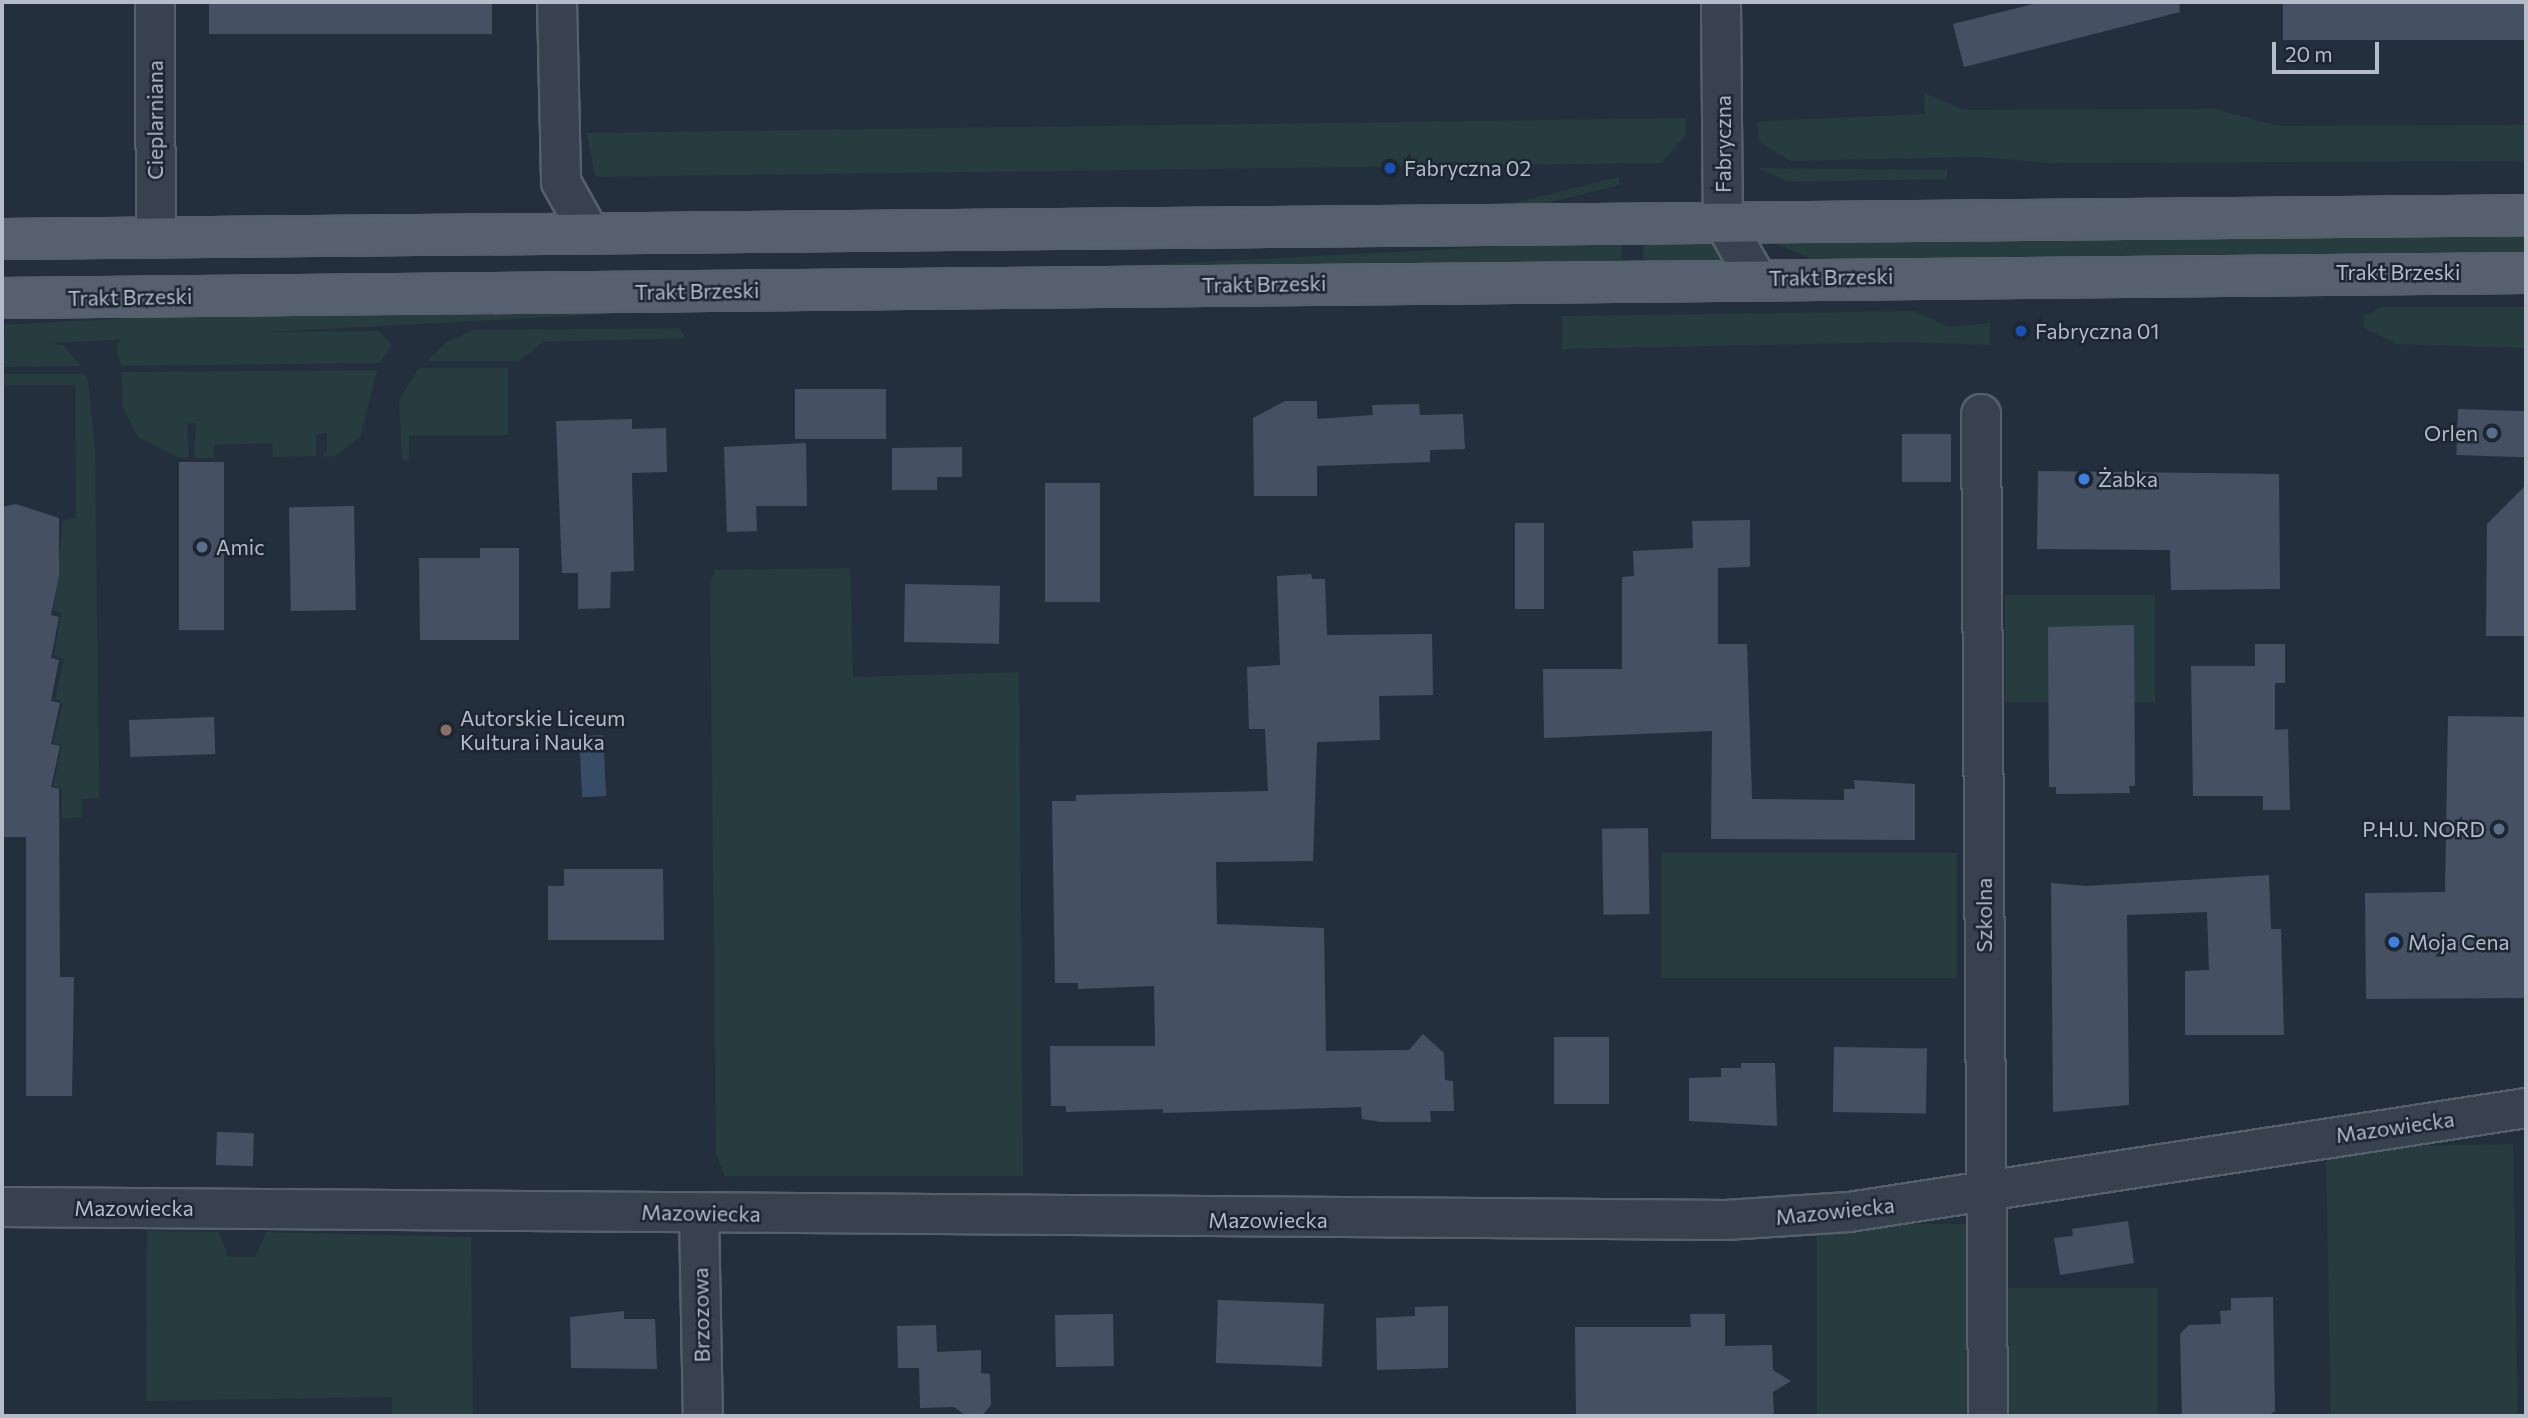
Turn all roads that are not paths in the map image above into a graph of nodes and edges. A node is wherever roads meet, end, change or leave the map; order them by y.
1 (155, 2) edge
2 (557, 2) edge
3 (1721, 2) edge
4 (2526, 215) edge
5 (1723, 220) junction
6 (589, 232) junction
7 (156, 237) junction
8 (2, 239) edge
9 (2526, 273) edge
10 (1756, 278) junction
11 (2, 298) edge
12 (1980, 414) dead end
13 (2526, 1108) edge
14 (1986, 1192) junction
15 (2, 1207) edge
16 (699, 1214) junction
17 (703, 1416) edge
18 (1988, 1416) edge

1 - 7 street, Cieplarniana
2 - 6 street
3 - 5 street, Fabryczna
4 - 5 main road
5 - 6 main road
5 - 10 street, Fabryczna
6 - 7 main road
7 - 8 main road
9 - 10 main road, Trakt Brzeski
10 - 11 main road, Trakt Brzeski
12 - 14 street, Szkolna
13 - 14 street, Mazowiecka
14 - 16 street, Mazowiecka
14 - 18 street, Szkolna
15 - 16 street, Mazowiecka
16 - 17 street, Brzozowa

